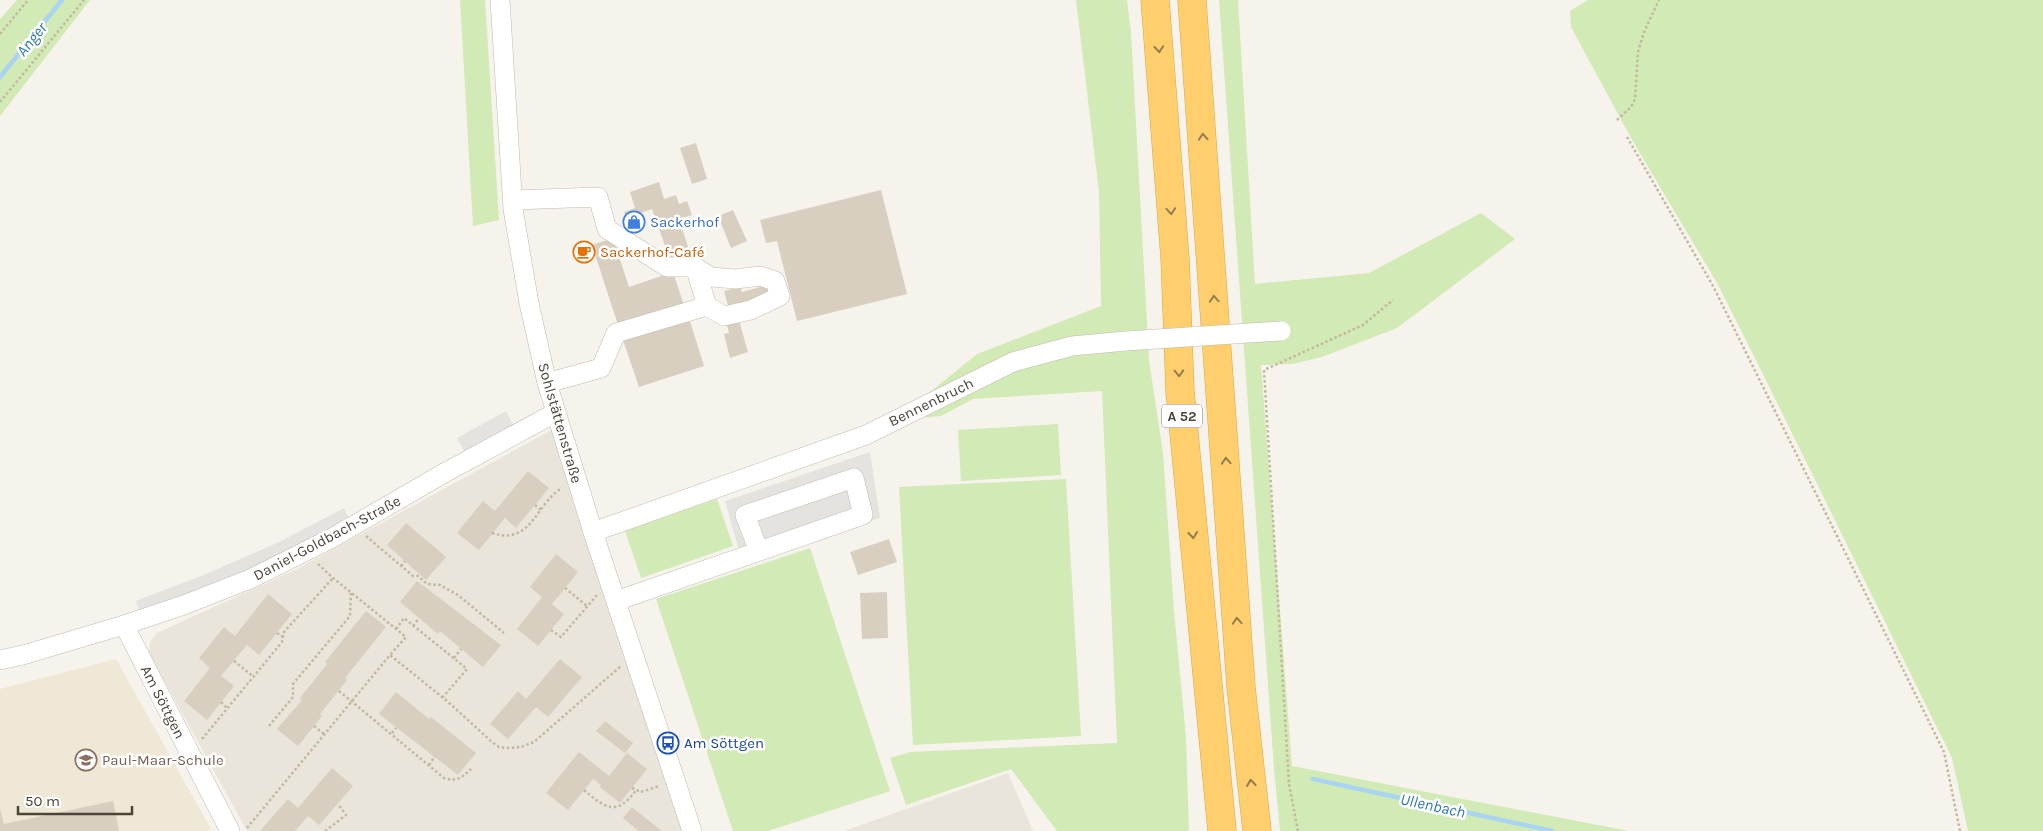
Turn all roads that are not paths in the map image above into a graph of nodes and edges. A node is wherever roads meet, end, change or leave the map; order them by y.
1 (500, 0) edge
2 (1155, 0) edge
3 (1192, 0) edge
4 (513, 200) junction
5 (695, 267) junction
6 (706, 306) junction
7 (1281, 332) dead end
8 (547, 383) junction
9 (555, 413) junction
10 (593, 532) junction
11 (759, 551) junction
12 (616, 600) junction
13 (124, 625) junction
14 (0, 660) edge
15 (230, 831) edge
16 (692, 831) edge
17 (1222, 831) edge
18 (1257, 831) edge

1 - 4 street, Sohlstättenstraße
2 -> 17 highway, A 52
18 -> 3 highway, A 52
4 - 5 street
4 - 8 street, Sohlstättenstraße
5 - 6 street
5 - 6 street
6 - 8 street
7 - 10 street, Bennenbruch, bridge
8 - 9 street, Sohlstättenstraße
9 - 10 street, Sohlstättenstraße
9 - 13 street, Daniel-Goldbach-Straße
10 - 12 street, Sohlstättenstraße
11 - 11 street
11 - 12 street
12 - 16 street, Sohlstättenstraße
13 - 14 street, Daniel-Goldbach-Straße
13 - 15 street, Am Söttgen

